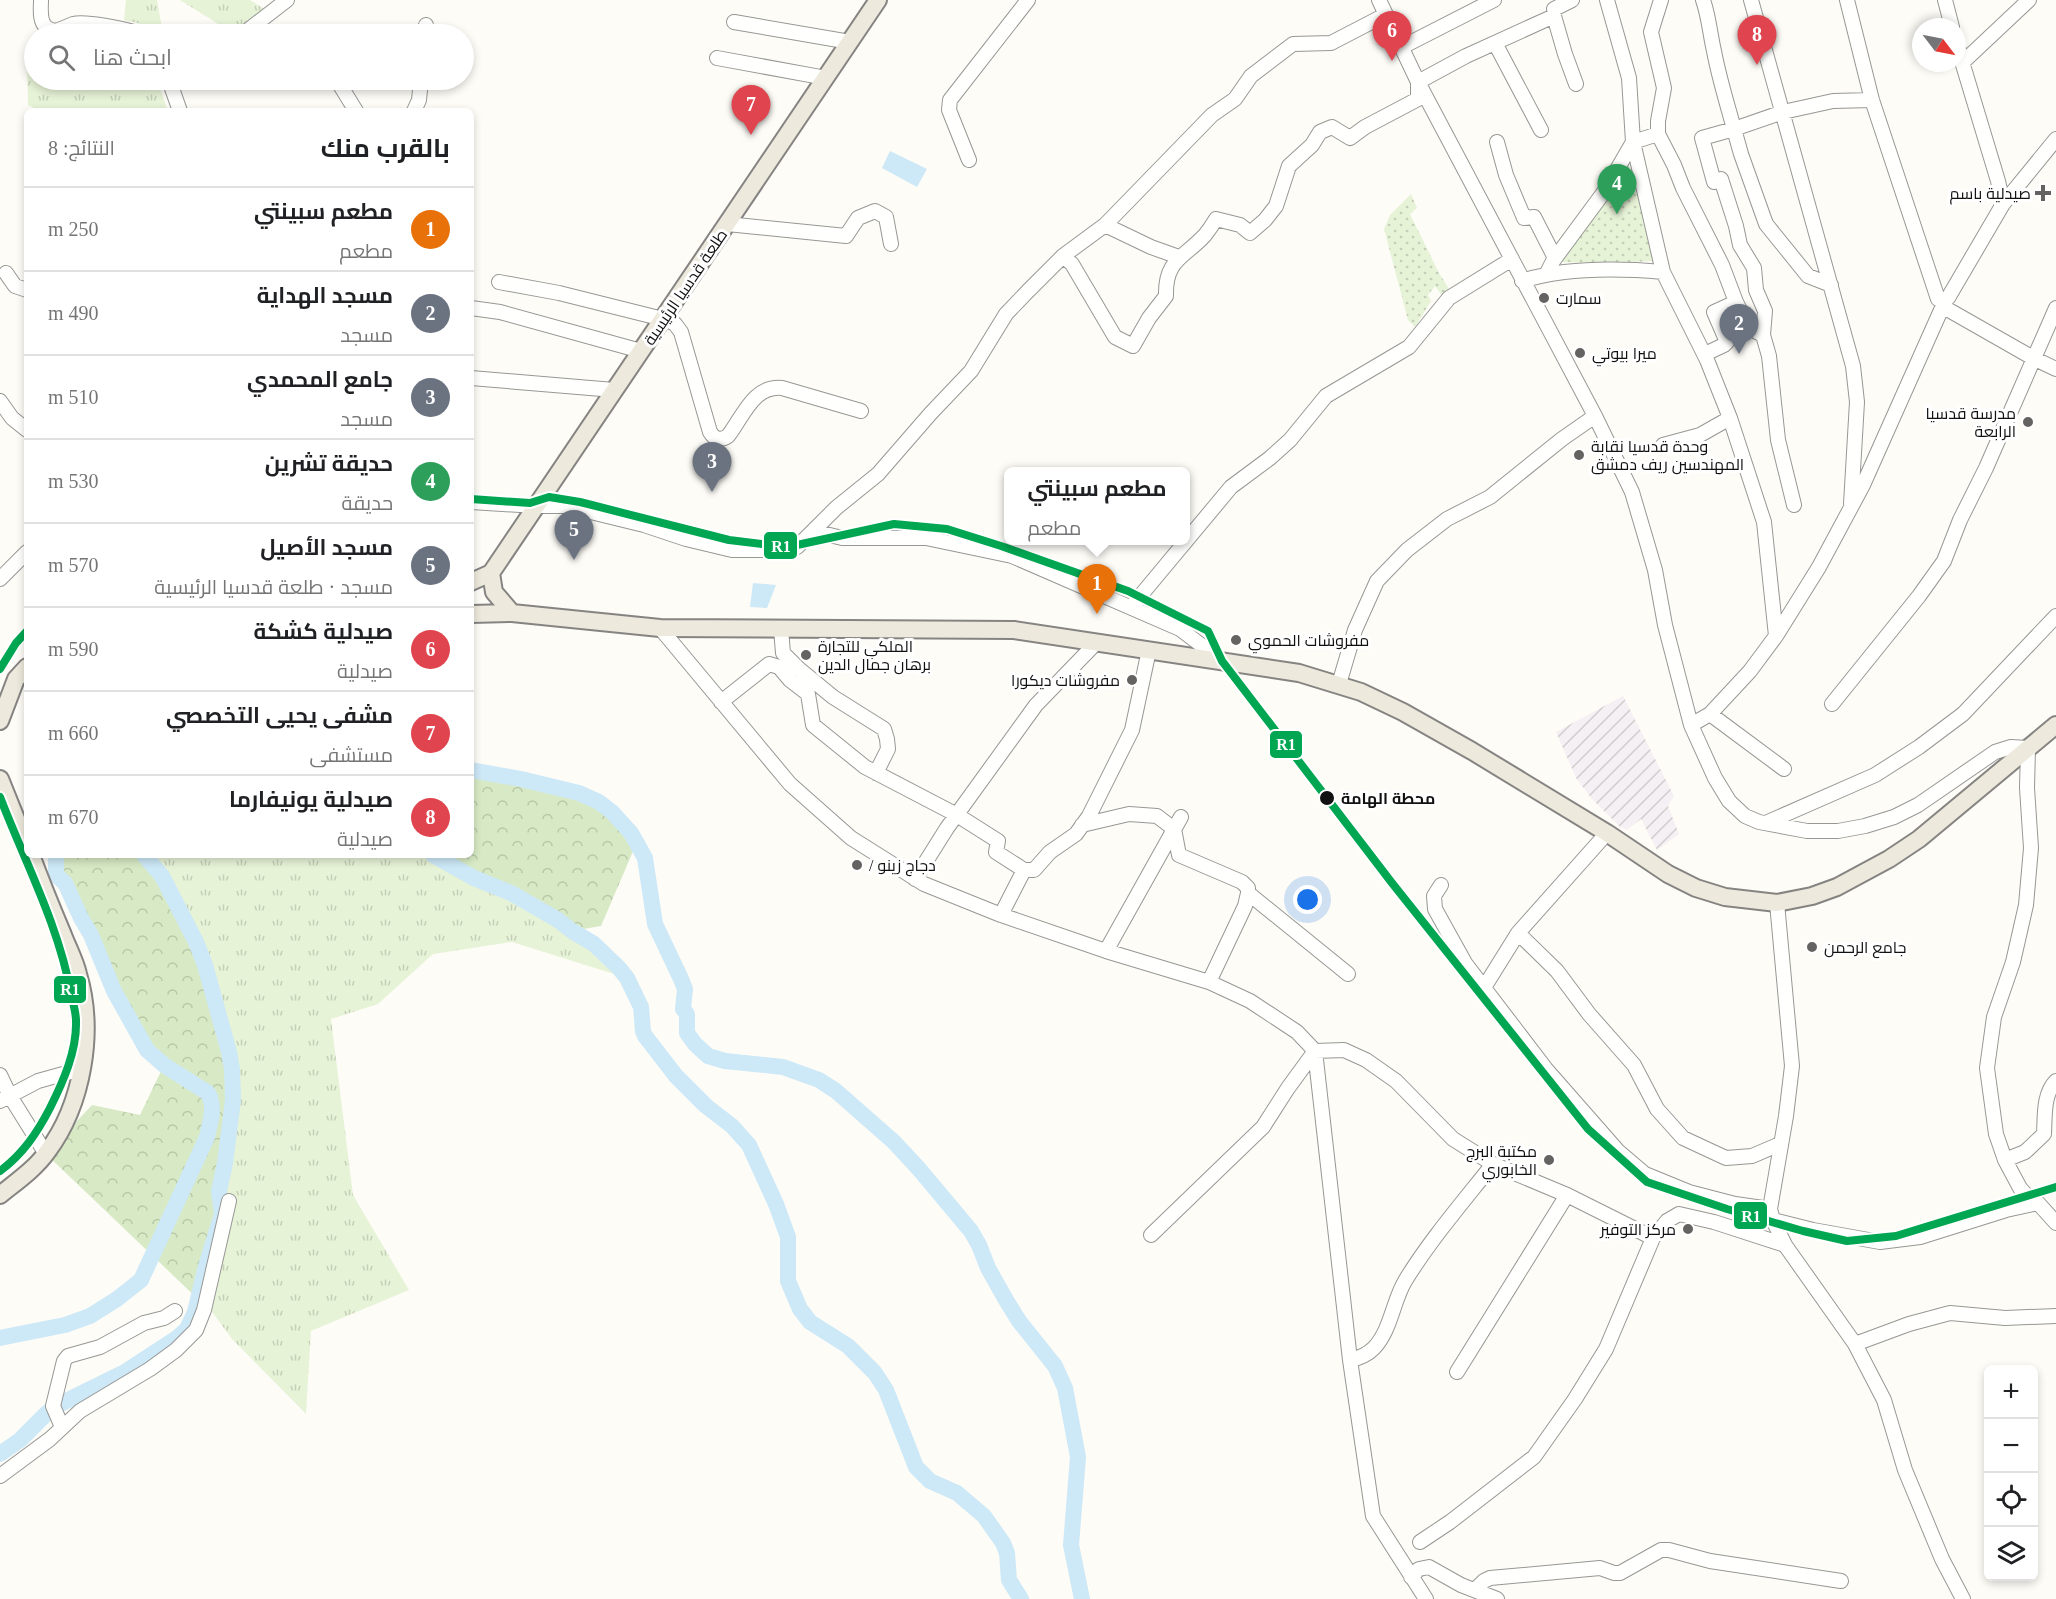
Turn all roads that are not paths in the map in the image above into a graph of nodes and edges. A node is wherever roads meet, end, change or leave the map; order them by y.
1 (41, 0) edge
2 (287, 0) edge
3 (878, 0) edge
4 (1028, 0) edge
5 (1379, 0) edge
6 (1494, 0) edge
7 (1572, 0) edge
8 (1607, 0) edge
9 (1660, 0) edge
10 (1703, 0) edge
11 (1751, 0) edge
12 (1847, 0) edge
13 (1945, 0) edge
14 (2029, 0) edge
15 (1554, 9) edge
16 (1385, 15) junction
17 (1950, 18) edge
18 (734, 22) dead end
19 (45, 24) edge
20 (256, 24) edge
21 (850, 42) junction
22 (1495, 43) junction
23 (1402, 46) junction
24 (717, 58) dead end
25 (1966, 59) edge
26 (1965, 72) edge
27 (826, 78) junction
28 (1418, 82) junction
29 (1576, 84) dead end
30 (173, 90) edge
31 (343, 90) edge
32 (420, 90) edge
33 (1872, 100) junction
34 (179, 108) edge
35 (354, 108) edge
36 (415, 108) edge
37 (1783, 112) junction
38 (1734, 129) junction
39 (1541, 130) dead end
40 (1658, 134) junction
41 (2056, 139) edge
42 (1497, 142) dead end
43 (1633, 142) junction
44 (969, 160) dead end
45 (2002, 204) junction
46 (727, 224) junction
47 (1105, 225) junction
48 (891, 244) dead end
49 (1063, 256) junction
50 (1179, 256) junction
51 (1555, 258) junction
52 (1512, 260) junction
53 (3, 270) edge
54 (1663, 272) junction
55 (1547, 273) junction
56 (1522, 280) junction
57 (499, 282) dead end
58 (1831, 285) junction
59 (0, 288) edge
60 (24, 289) edge
61 (1736, 302) junction
62 (1943, 304) junction
63 (474, 308) edge
64 (2056, 308) edge
65 (662, 319) junction
66 (1763, 334) junction
67 (641, 351) junction
68 (1705, 354) junction
69 (2033, 358) junction
70 (2056, 369) edge
71 (474, 378) edge
72 (614, 390) junction
73 (0, 401) edge
74 (861, 411) dead end
75 (1595, 416) junction
76 (1731, 418) junction
77 (24, 428) edge
78 (1663, 445) dead end
79 (474, 502) edge
80 (1794, 505) dead end
81 (536, 506) junction
82 (1850, 506) junction
83 (813, 531) junction
84 (1190, 536) edge
85 (1183, 545) edge
86 (24, 555) edge
87 (491, 573) junction
88 (0, 579) edge
89 (474, 581) edge
90 (1131, 607) junction
91 (512, 613) junction
92 (474, 614) edge
93 (2056, 616) edge
94 (660, 628) junction
95 (781, 629) junction
96 (1776, 636) junction
97 (1097, 642) junction
98 (1149, 650) junction
99 (1222, 661) junction
100 (24, 670) edge
101 (1340, 684) junction
102 (721, 702) junction
103 (1832, 704) dead end
104 (1710, 714) junction
105 (0, 721) edge
106 (2056, 725) edge
107 (1691, 726) junction
108 (2028, 748) junction
109 (1784, 770) dead end
110 (876, 773) junction
111 (0, 779) edge
112 (957, 815) junction
113 (1768, 822) junction
114 (1178, 823) junction
115 (1083, 825) junction
116 (1607, 833) junction
117 (24, 839) edge
118 (32, 858) edge
119 (1024, 870) junction
120 (915, 879) junction
121 (1441, 885) dead end
122 (1248, 893) junction
123 (1777, 903) junction
124 (1001, 915) junction
125 (1518, 933) junction
126 (1106, 951) junction
127 (1348, 974) dead end
128 (1209, 982) junction
129 (1485, 986) junction
130 (1315, 1051) junction
131 (81, 1069) junction
132 (0, 1075) edge
133 (2056, 1081) edge
134 (5, 1098) edge
135 (1780, 1144) junction
136 (46, 1154) junction
137 (2005, 1160) junction
138 (1493, 1164) junction
139 (0, 1195) edge
140 (1567, 1195) junction
141 (230, 1200) dead end
142 (2038, 1203) junction
143 (1771, 1215) junction
144 (2056, 1223) edge
145 (1151, 1235) dead end
146 (1653, 1238) junction
147 (1785, 1245) junction
148 (176, 1311) dead end
149 (2056, 1316) edge
150 (1855, 1344) junction
151 (1350, 1360) junction
152 (1457, 1372) dead end
153 (58, 1417) junction
154 (0, 1476) edge
155 (1420, 1542) dead end
156 (1410, 1577) junction
157 (1841, 1581) dead end
158 (1476, 1589) junction
159 (1426, 1599) edge
160 (1497, 1599) edge
161 (1963, 1599) edge

1 - 19 street
2 - 20 street
3 - 21 main road, طلعة قدسيا الرئيسية
4 - 44 street
5 - 16 street
6 - 23 street
7 - 15 street
8 - 43 street
9 - 40 street
10 - 38 street
11 - 37 street
12 - 33 street
13 - 17 street
14 - 25 street
15 - 22 street
15 - 29 street
16 - 23 street
16 - 47 street
18 - 21 street
21 - 27 main road, طلعة قدسيا الرئيسية
22 - 28 street
22 - 39 street
23 - 28 street
24 - 27 street
26 - 45 street
27 - 46 main road, طلعة قدسيا الرئيسية
28 - 50 street
28 - 52 street
30 - 34 street
31 - 35 street
32 - 36 street
33 - 37 street
33 - 62 street
37 - 38 street
37 - 58 street
38 - 58 street
38 - 66 street
40 - 43 street
40 - 61 street
41 - 45 street
42 - 51 street
43 - 51 street
43 - 54 street
45 - 62 street
46 - 48 street
46 - 65 main road, طلعة قدسيا الرئيسية
47 - 49 street
47 - 50 street
49 - 50 street
49 - 83 street
51 - 55 street
52 - 56 street
52 - 84 street
53 - 59 street
53 - 60 street
54 - 55 street
54 - 68 street
55 - 56 street
56 - 75 street
57 - 65 street
58 - 82 street
61 - 66 street
61 - 68 street
62 - 69 street
62 - 82 street
63 - 67 street
64 - 69 street
65 - 67 main road, طلعة قدسيا الرئيسية
65 - 74 street
66 - 80 street
67 - 72 main road, طلعة قدسيا الرئيسية
68 - 76 street
69 - 70 street
69 - 103 street
71 - 72 street
72 - 81 main road, طلعة قدسيا الرئيسية
73 - 77 street
75 - 101 street
75 - 107 street
76 - 78 street
76 - 96 street
79 - 81 street
81 - 83 street
81 - 87 main road, طلعة قدسيا الرئيسية
82 - 96 street
83 - 90 street
85 - 90 street
86 - 88 street
87 - 89 main road
87 - 91 main road
90 - 99 street
91 - 92 main road
91 - 94 main road
93 - 113 street
94 - 95 main road
94 - 102 street
95 - 97 main road
95 - 110 street
96 - 104 street
97 - 98 main road
97 - 112 street
98 - 99 main road
98 - 115 street
99 - 101 main road
100 - 105 main road
101 - 116 main road
102 - 110 street
102 - 120 street
104 - 107 street
104 - 109 street
106 - 108 main road
107 - 113 street
108 - 113 street
108 - 123 main road
108 - 137 street
110 - 112 street
111 - 117 main road
112 - 119 street
112 - 120 street
114 - 115 street
114 - 122 street
114 - 126 street
115 - 119 street
116 - 123 main road
116 - 125 street
118 - 131 main road
119 - 124 street
120 - 124 street
121 - 129 street
122 - 127 street
122 - 128 street
123 - 135 street
124 - 126 street
125 - 129 street
125 - 135 street
126 - 128 street
128 - 130 street
129 - 143 street
130 - 138 street
130 - 145 street
130 - 151 street
131 - 134 street
131 - 136 main road
132 - 134 street
133 - 137 street
134 - 136 street
135 - 143 street
136 - 139 main road
137 - 142 street
138 - 140 street
138 - 151 street
140 - 146 street
140 - 152 street
141 - 153 street
142 - 143 street
142 - 144 street
143 - 147 street
146 - 147 street
146 - 155 street
147 - 150 street
148 - 153 street
149 - 150 street
150 - 161 street
151 - 156 street
153 - 154 street
156 - 158 street
156 - 159 street
157 - 158 street
158 - 160 street

